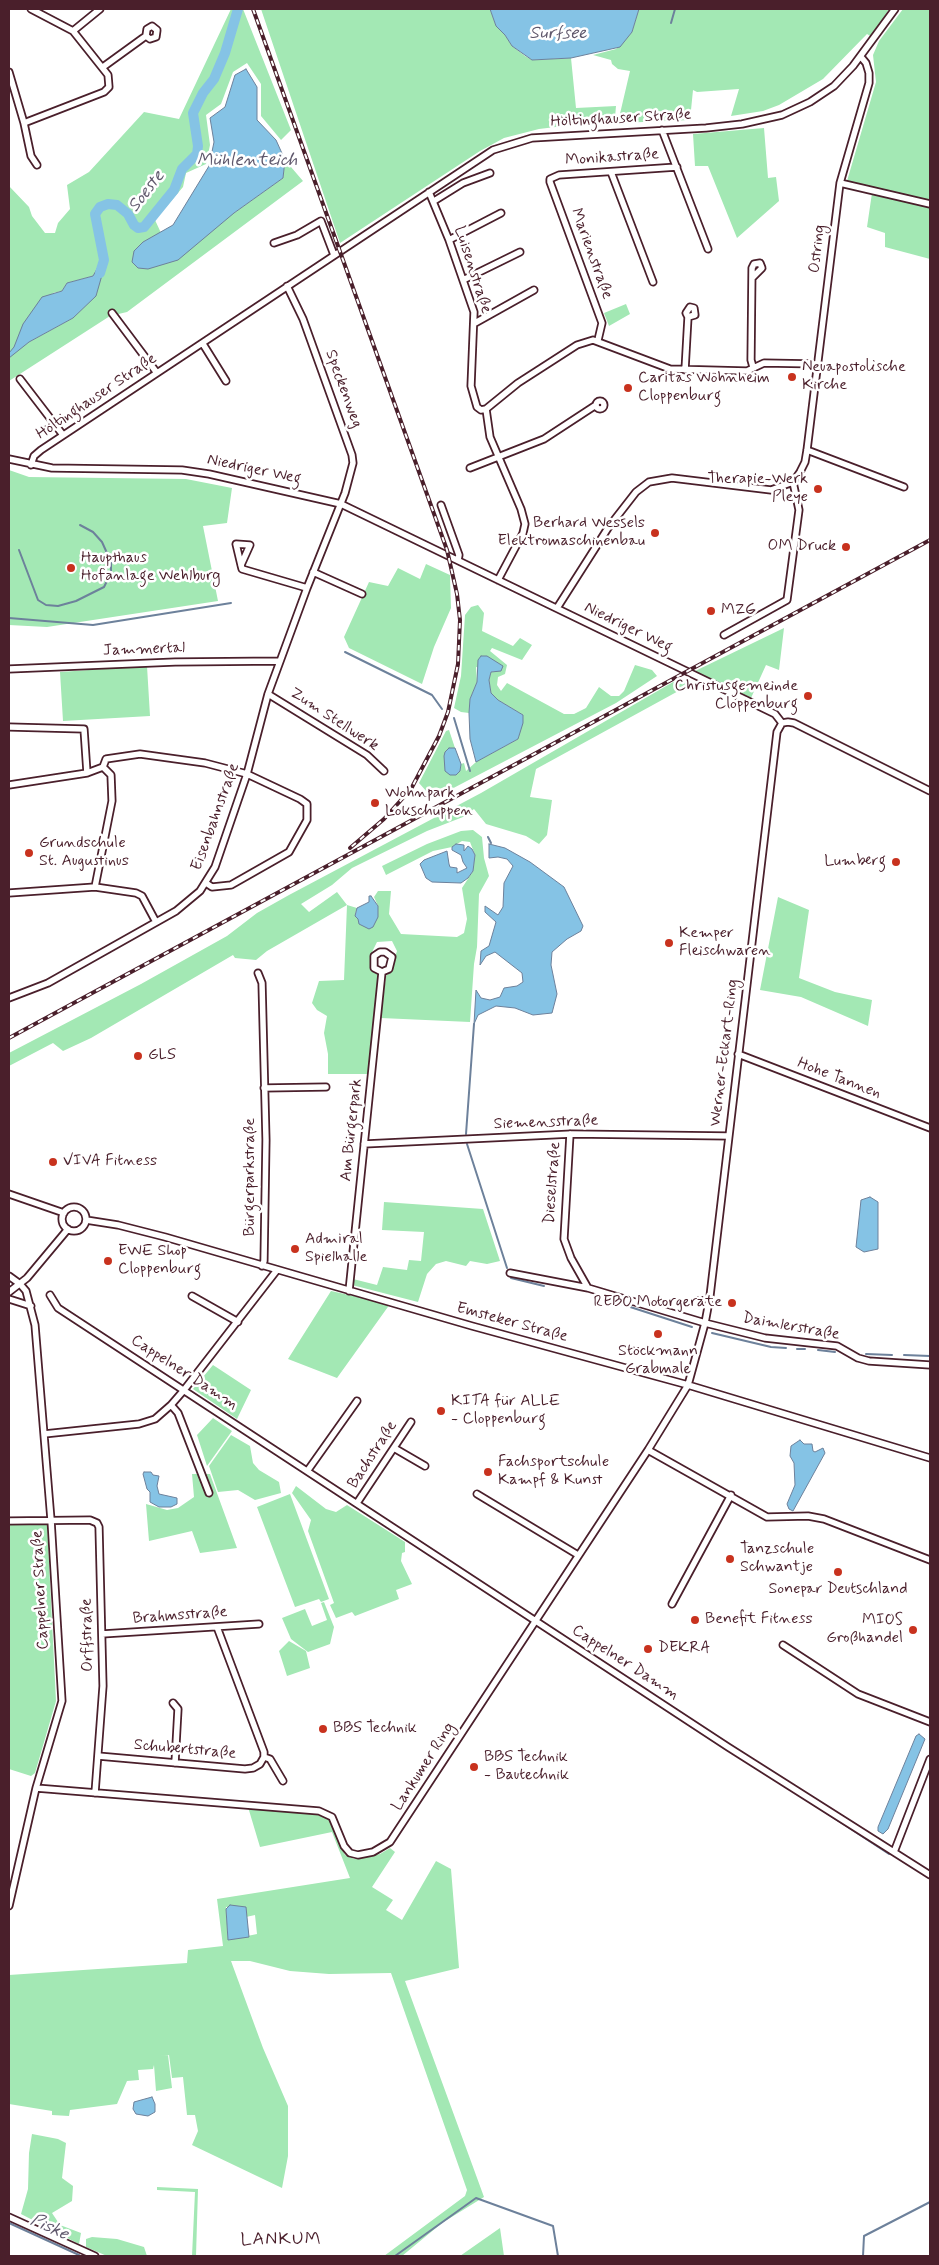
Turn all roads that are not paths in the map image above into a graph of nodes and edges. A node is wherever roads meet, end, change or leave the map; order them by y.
1 (31, 9) edge
2 (100, 9) edge
3 (895, 9) edge
4 (74, 31) junction
5 (146, 36) dead end
6 (861, 57) junction
7 (103, 67) junction
8 (9, 72) edge
9 (24, 123) junction
10 (662, 130) junction
11 (37, 165) dead end
12 (677, 167) junction
13 (611, 172) junction
14 (490, 173) dead end
15 (550, 179) joint
16 (840, 183) junction
17 (429, 192) junction
18 (434, 201) junction
19 (930, 204) edge
20 (501, 213) dead end
21 (449, 240) junction
22 (274, 243) dead end
23 (708, 249) dead end
24 (520, 252) dead end
25 (334, 255) junction
26 (753, 277) dead end
27 (463, 280) junction
28 (653, 282) dead end
29 (287, 286) junction
30 (534, 290) dead end
31 (112, 312) dead end
32 (688, 317) dead end
33 (475, 323) junction
34 (598, 340) junction
35 (202, 344) junction
36 (818, 364) junction
37 (753, 367) junction
38 (685, 370) junction
39 (157, 373) junction
40 (20, 379) dead end
41 (226, 381) dead end
42 (596, 406) dead end
43 (486, 408) junction
44 (63, 435) junction
45 (807, 450) junction
46 (498, 455) junction
47 (9, 459) edge
48 (31, 465) junction
49 (470, 468) dead end
50 (793, 482) junction
51 (904, 487) dead end
52 (341, 504) junction
53 (441, 505) dead end
54 (458, 560) junction
55 (241, 565) dead end
56 (313, 572) junction
57 (498, 580) junction
58 (307, 588) junction
59 (362, 594) dead end
60 (557, 608) junction
61 (724, 635) dead end
62 (280, 661) junction
63 (9, 669) edge
64 (268, 694) junction
65 (782, 724) junction
66 (9, 727) edge
67 (104, 767) junction
68 (384, 771) dead end
69 (87, 773) junction
70 (247, 774) junction
71 (9, 785) edge
72 (930, 791) edge
73 (206, 883) junction
74 (95, 887) junction
75 (9, 893) edge
76 (156, 922) junction
77 (382, 972) dead end
78 (258, 973) dead end
79 (9, 998) edge
80 (738, 1054) junction
81 (326, 1087) dead end
82 (264, 1088) junction
83 (930, 1128) edge
84 (570, 1134) junction
85 (729, 1136) junction
86 (364, 1144) junction
87 (9, 1194) edge
88 (64, 1213) junction
89 (86, 1220) junction
90 (68, 1229) junction
91 (262, 1266) junction
92 (277, 1270) junction
93 (510, 1273) dead end
94 (9, 1276) edge
95 (20, 1284) junction
96 (588, 1288) junction
97 (349, 1291) junction
98 (9, 1292) edge
99 (50, 1294) dead end
100 (192, 1296) dead end
101 (9, 1299) edge
102 (31, 1306) junction
103 (238, 1322) junction
104 (706, 1323) junction
105 (930, 1365) edge
106 (688, 1385) junction
107 (184, 1390) junction
108 (357, 1401) dead end
109 (172, 1405) junction
110 (411, 1422) dead end
111 (44, 1434) junction
112 (394, 1448) junction
113 (648, 1450) junction
114 (930, 1458) edge
115 (425, 1466) dead end
116 (308, 1470) junction
117 (209, 1493) dead end
118 (477, 1494) dead end
119 (730, 1495) junction
120 (358, 1503) junction
121 (51, 1520) junction
122 (9, 1521) edge
123 (578, 1555) junction
124 (930, 1560) edge
125 (672, 1604) dead end
126 (536, 1620) junction
127 (259, 1624) dead end
128 (217, 1627) junction
129 (102, 1634) junction
130 (783, 1645) dead end
131 (174, 1703) dead end
132 (930, 1722) edge
133 (98, 1756) junction
134 (264, 1758) junction
135 (930, 1759) edge
136 (175, 1763) junction
137 (283, 1781) dead end
138 (36, 1788) junction
139 (95, 1793) junction
140 (894, 1852) junction
141 (930, 1875) edge
142 (9, 1906) edge
143 (9, 2217) edge
144 (96, 2256) edge

1 - 4 street
2 - 4 street
3 - 6 street, Höltinghauser Straße
4 - 7 street
5 - 7 street
6 - 10 street, Höltinghauser Straße
6 - 16 street, Ostring
7 - 9 street
8 - 9 street
9 - 11 street
10 - 12 street
10 - 17 street, Höltinghauser Straße
12 - 13 street, Monikastraße
12 - 23 street
13 - 15 street, Monikastraße
13 - 28 street
14 - 18 street
15 - 34 street, Marienstraße
16 - 19 street
16 - 36 street, Ostring
17 - 18 street, Luisenstraße
17 - 25 street, Höltinghauser Straße
18 - 21 street, Luisenstraße
20 - 21 street
21 - 27 street, Luisenstraße
22 - 25 street
24 - 27 street
25 - 29 street, Höltinghauser Straße
26 - 37 street
27 - 33 street, Luisenstraße
29 - 35 street, Höltinghauser Straße
29 - 52 street, Speckenweg
30 - 33 street
31 - 39 street
32 - 38 street
33 - 43 street, Luisenstraße
34 - 38 street
34 - 43 street
35 - 39 street, Höltinghauser Straße
35 - 41 street
36 - 37 street
36 - 45 street, Ostring
37 - 38 street
39 - 44 street, Höltinghauser Straße
40 - 44 street
42 - 46 street
43 - 46 street
44 - 48 street, Höltinghauser Straße
45 - 50 street, Ostring
45 - 51 street
46 - 49 street
46 - 57 street
47 - 48 street, Höltinghauser Straße
48 - 52 street, Niedriger Weg
50 - 60 street
50 - 61 street
52 - 54 street, Niedriger Weg
52 - 56 street, Eisenbahnstraße
53 - 54 street
54 - 57 street, Niedriger Weg
55 - 58 street
56 - 58 street, Eisenbahnstraße
56 - 59 street
57 - 60 street, Niedriger Weg
58 - 62 street, Eisenbahnstraße
60 - 65 street, Niedriger Weg
62 - 63 street, Jammertal
62 - 64 street, Eisenbahnstraße
64 - 68 street, Zum Stellwerk
64 - 70 street, Eisenbahnstraße
65 - 72 street
65 - 80 street, Werner-Eckart-Ring
66 - 69 street
67 - 69 street
67 - 70 street
67 - 74 street
69 - 71 street
70 - 73 street, Eisenbahnstraße
70 - 73 street
73 - 76 street, Eisenbahnstraße
74 - 75 street
74 - 76 street
76 - 79 street, Eisenbahnstraße
77 - 86 street, Am Bürgerpark
78 - 82 street, Bürgerparkstraße
80 - 83 street, Hohe Tannen
80 - 85 street, Werner-Eckart-Ring
81 - 82 street
82 - 91 street, Bürgerparkstraße
84 - 85 street, Siemensstraße
84 - 86 street, Siemensstraße
84 - 96 street, Dieselstraße
85 - 104 street, Werner-Eckart-Ring
86 - 97 street, Am Bürgerpark
87 - 88 street, Emsteker Straße
88 - 89 street, Emsteker Straße
88 - 90 street
89 - 90 street
89 - 91 street, Emsteker Straße
90 - 95 street
91 - 92 street, Emsteker Straße
92 - 97 street, Emsteker Straße
92 - 103 street
93 - 96 street
94 - 95 street, Cappelner Straße
95 - 98 street
95 - 102 street, Cappelner Straße
96 - 104 street
97 - 106 street, Emsteker Straße
99 - 107 street, Cappelner Damm
100 - 103 street
101 - 102 street
102 - 111 street, Cappelner Straße
103 - 107 street
104 - 105 street, Daimlerstraße
104 - 106 street, Werner-Eckart-Ring
106 - 113 street, Lankumer Ring
106 - 114 street, Emsteker Straße
107 - 109 street
107 - 116 street, Cappelner Damm
108 - 116 street
109 - 111 street
109 - 117 street
110 - 112 street, Bachstraße
111 - 121 street, Cappelner Straße
112 - 115 street
112 - 120 street, Bachstraße
113 - 119 street
113 - 123 street, Lankumer Ring
116 - 120 street, Cappelner Damm
118 - 123 street
119 - 124 street
119 - 125 street
120 - 126 street, Cappelner Damm
121 - 122 street
121 - 129 street, Orffstraße
121 - 138 street, Cappelner Straße
123 - 126 street, Lankumer Ring
126 - 139 street, Lankumer Ring
126 - 140 street, Cappelner Damm
127 - 128 street, Brahmsstraße
128 - 129 street, Brahmsstraße
128 - 134 street, Schubertstraße
129 - 133 street, Orffstraße
130 - 132 street
131 - 136 street
133 - 136 street, Schubertstraße
133 - 139 street, Orffstraße
134 - 136 street, Schubertstraße
134 - 137 street, Schubertstraße
135 - 140 street
138 - 139 street, Lankumer Ring
138 - 142 street, Cappelner Straße
140 - 141 street, Cappelner Damm
143 - 144 street

